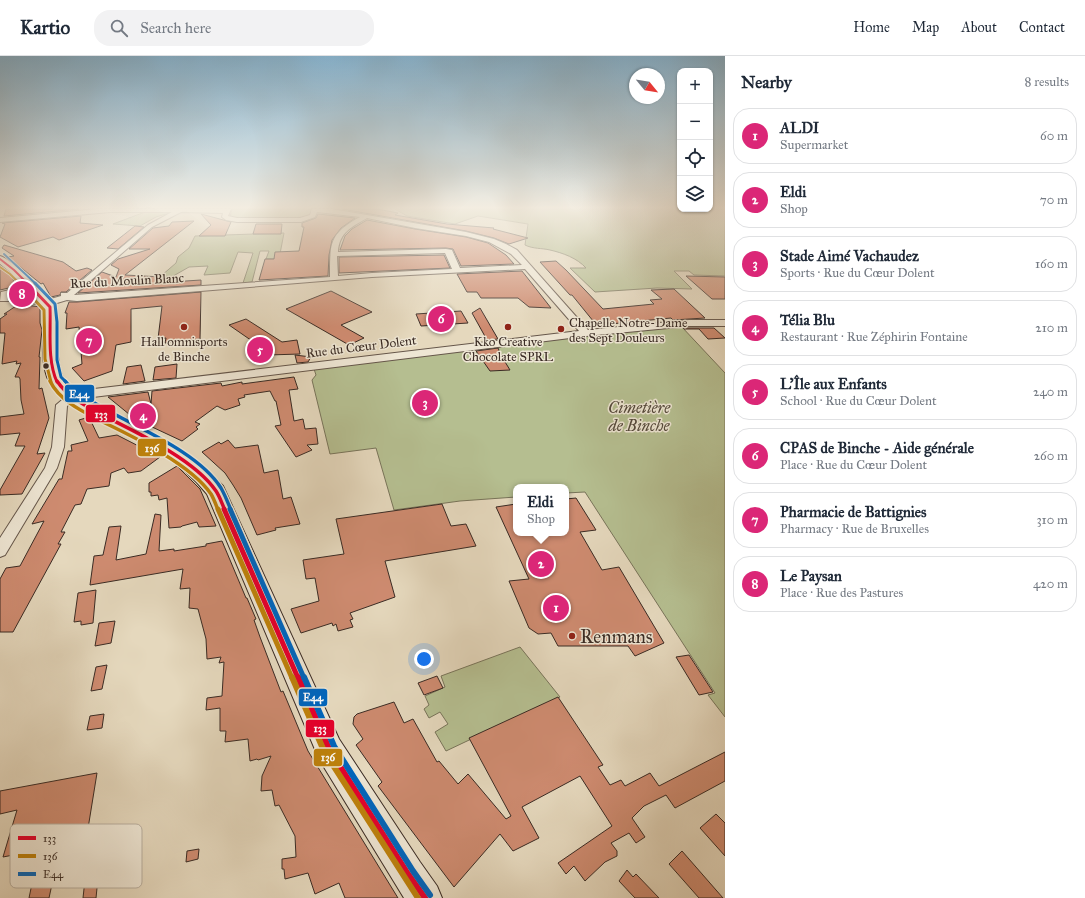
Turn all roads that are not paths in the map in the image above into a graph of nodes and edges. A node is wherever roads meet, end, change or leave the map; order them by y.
1 (124, 248) edge
2 (335, 248) edge
3 (507, 248) edge
4 (334, 254) junction
5 (0, 259) edge
6 (528, 267) junction
7 (457, 271) junction
8 (334, 279) junction
9 (31, 287) junction
10 (0, 295) edge
11 (65, 296) junction
12 (0, 298) edge
13 (44, 300) junction
14 (725, 322) edge
15 (586, 333) junction
16 (72, 396) junction
17 (0, 551) edge
18 (425, 898) edge

1 - 11 street
2 - 4 street
3 - 6 street
4 - 7 street
4 - 8 street
5 - 9 main road
6 - 7 street, Rue du Moulin Blanc
6 - 15 street
7 - 8 street, Rue du Moulin Blanc
8 - 11 street, Rue du Moulin Blanc
9 - 10 street
9 - 13 main road
11 - 13 street
12 - 13 street
13 - 16 main road
14 - 15 street, Rue du Cœur Dolent
15 - 16 street, Rue du Cœur Dolent
16 - 17 street
16 - 18 main road

